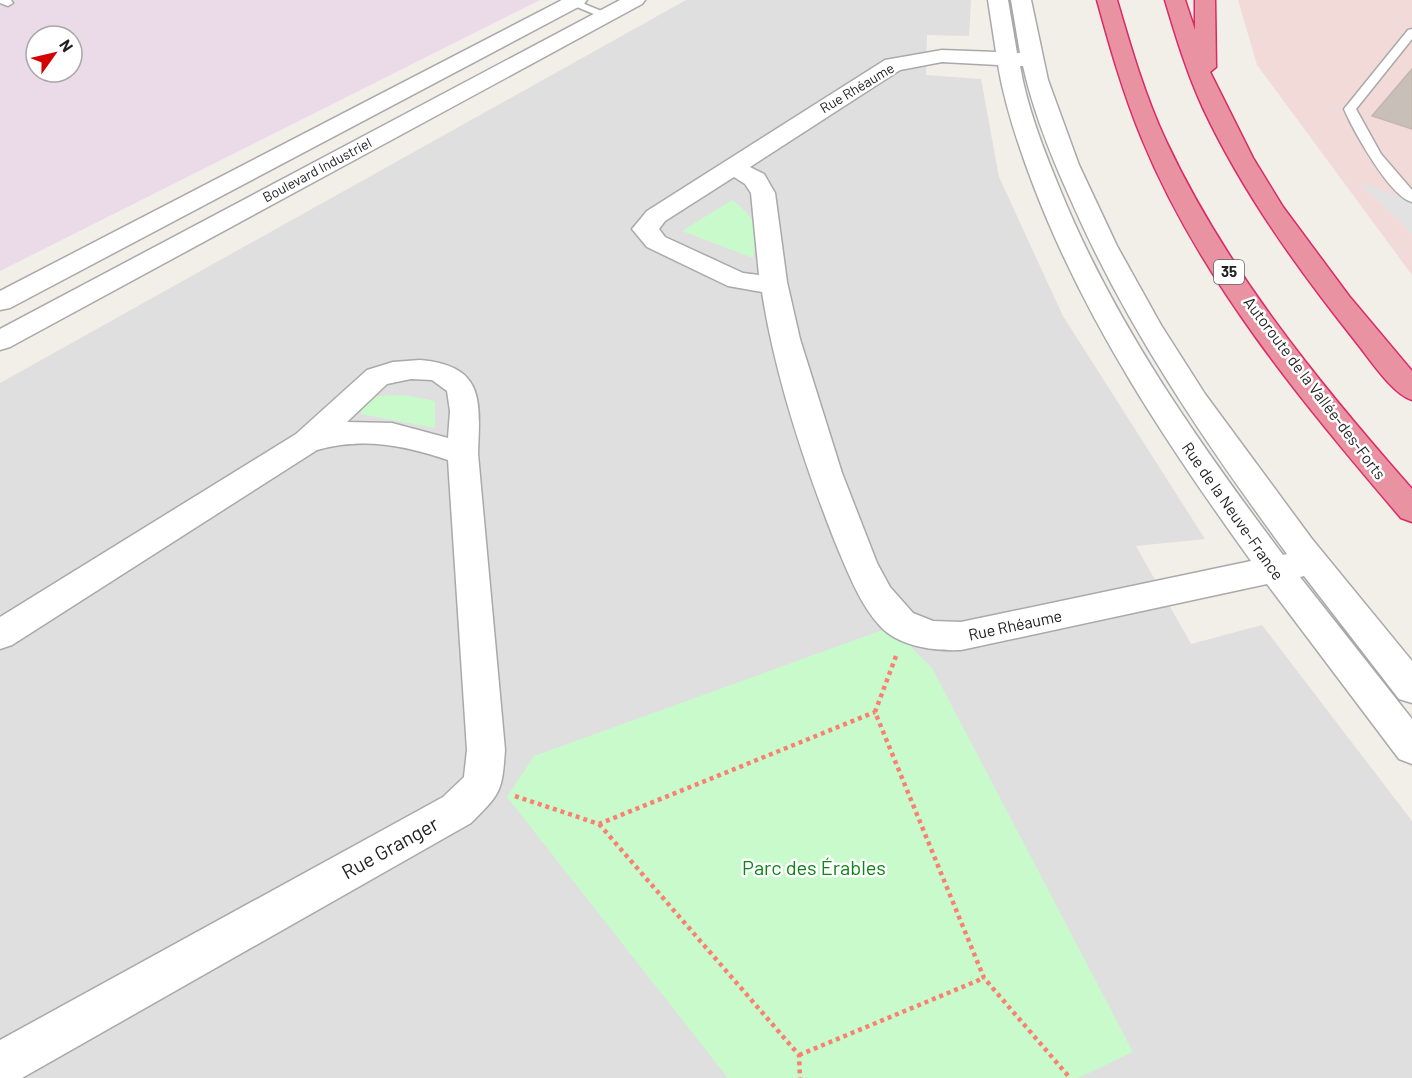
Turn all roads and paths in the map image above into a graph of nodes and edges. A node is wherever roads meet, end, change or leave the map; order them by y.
1 (635, 0) edge
2 (998, 0) edge
3 (1021, 0) edge
4 (1107, 0) edge
5 (1175, 0) edge
6 (1205, 0) edge
7 (572, 1) edge
8 (605, 15) junction
9 (1412, 32) edge
10 (1018, 59) junction
11 (1205, 87) junction
12 (733, 167) junction
13 (1412, 198) edge
14 (1109, 258) junction
15 (1078, 259) junction
16 (775, 286) junction
17 (0, 302) edge
18 (0, 341) edge
19 (1412, 390) edge
20 (306, 442) junction
21 (463, 454) junction
22 (1412, 510) edge
23 (1310, 562) junction
24 (1274, 568) junction
25 (906, 627) junction
26 (0, 635) edge
27 (1412, 688) edge
28 (876, 712) junction
29 (1412, 747) edge
30 (483, 785) junction
31 (599, 824) junction
32 (984, 978) junction
33 (799, 1055) junction
34 (0, 1065) edge
35 (800, 1078) edge
36 (1070, 1078) edge

1 - 8 street, Boulevard Industriel
2 - 10 street, Rue de la Neuve-France
3 - 10 street, Rue de la Neuve-France
4 - 22 highway, Autoroute de la Vallée-des-Forts / 35
5 - 11 highway
6 - 11 highway
7 - 8 lane
7 - 17 street, Boulevard Industriel
8 - 18 street, Boulevard Industriel
9 - 13 lane
10 - 12 street, Rue Rhéaume
10 - 14 street, Rue de la Neuve-France
10 - 15 street, Rue de la Neuve-France
11 - 19 highway
12 - 16 street, Rue Rhéaume
12 - 16 street, Rue Rhéaume
14 - 15 lane
14 - 23 street, Rue de la Neuve-France
15 - 24 street, Rue de la Neuve-France
16 - 25 street, Rue Rhéaume
20 - 21 street
20 - 21 street
20 - 26 street
21 - 30 street
23 - 24 street, Rue Rhéaume
23 - 27 street, Rue de la Neuve-France
24 - 25 street, Rue Rhéaume
24 - 29 street, Rue de la Neuve-France
25 - 28 path
28 - 31 path
28 - 32 path
30 - 31 path
30 - 34 street, Rue Granger
31 - 33 path
32 - 33 path
32 - 36 path
33 - 35 path

